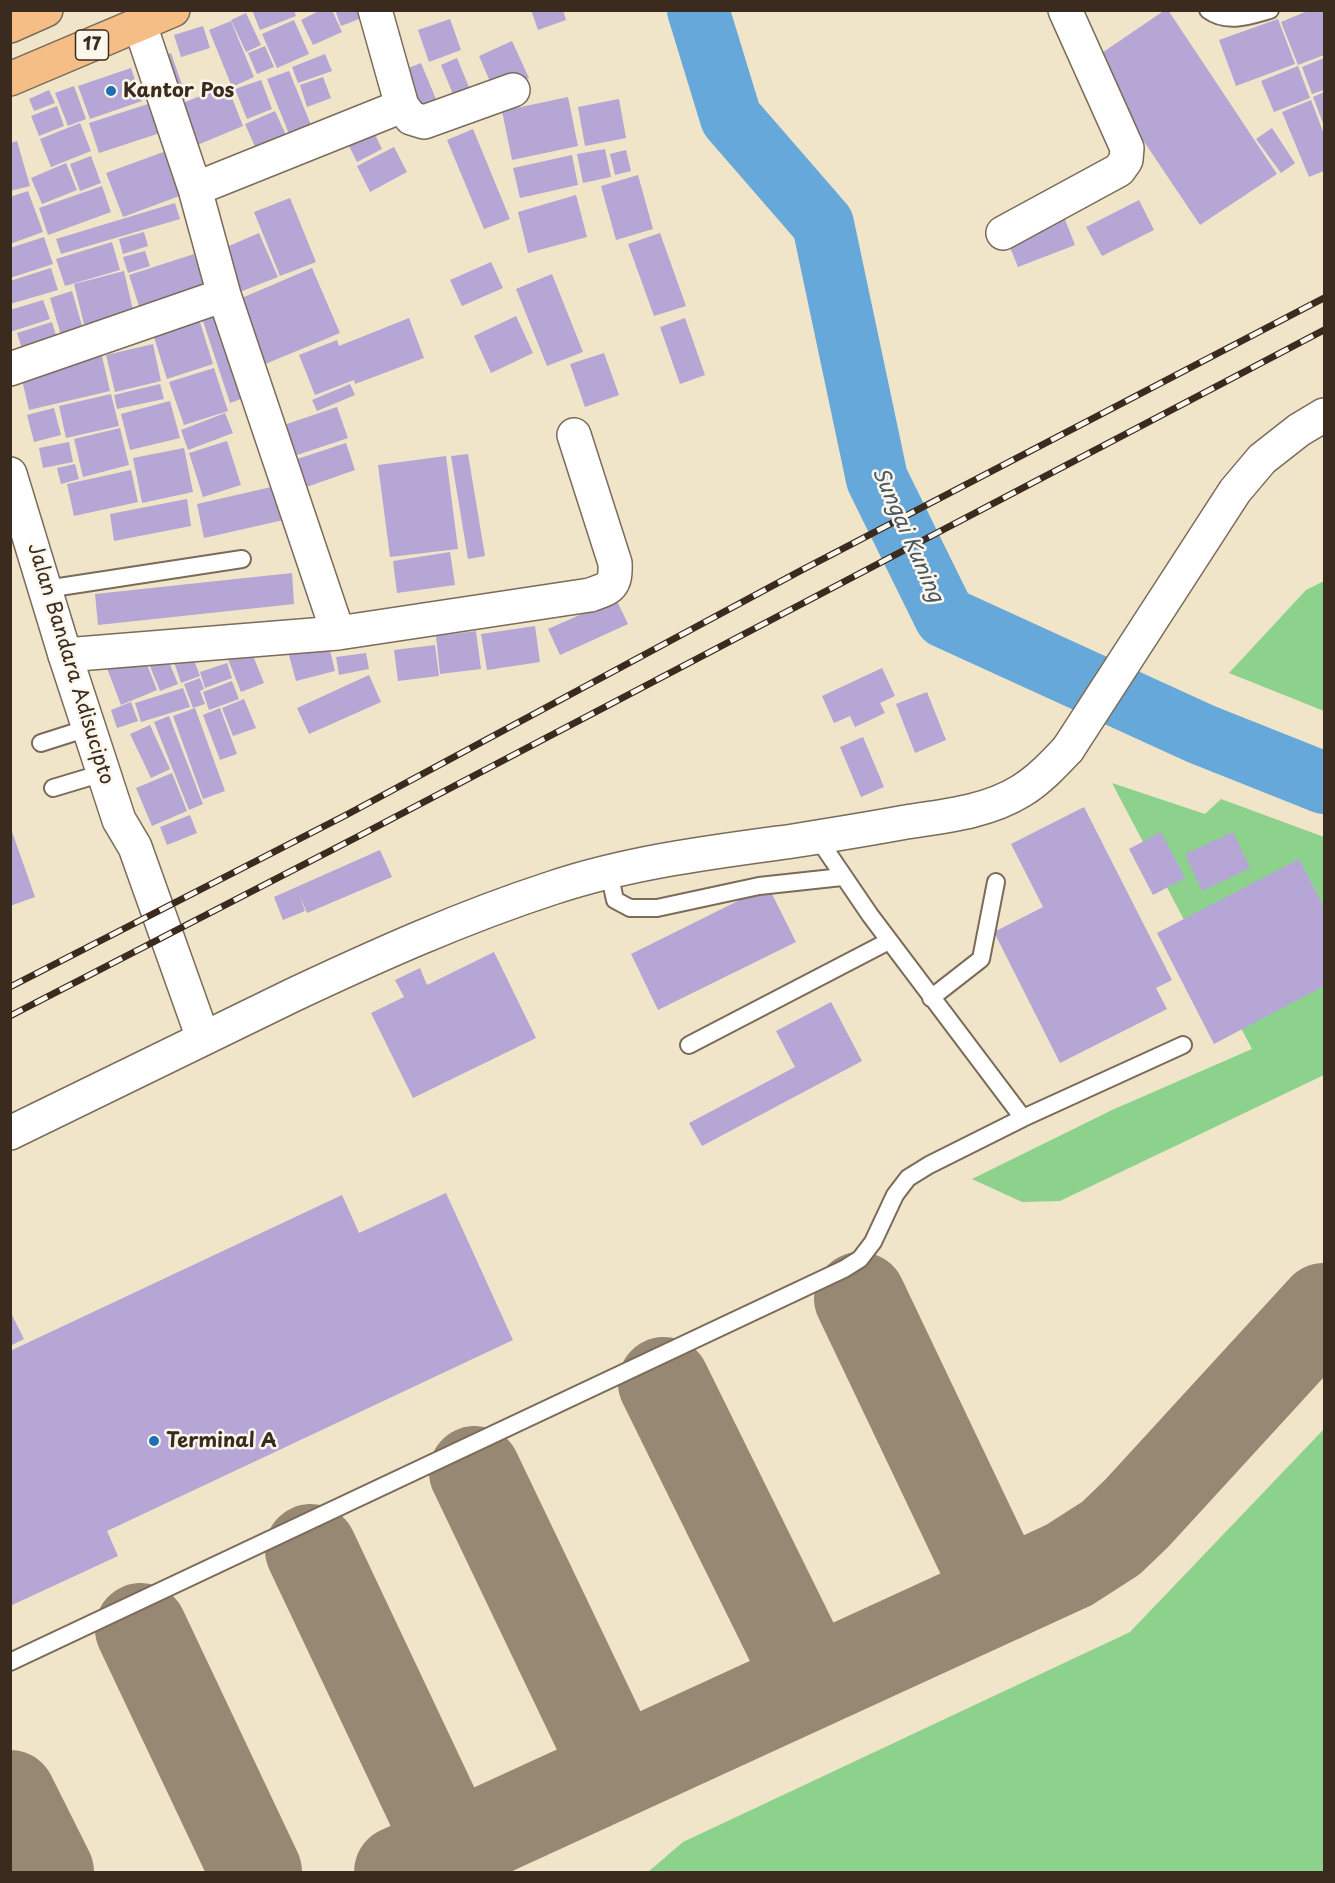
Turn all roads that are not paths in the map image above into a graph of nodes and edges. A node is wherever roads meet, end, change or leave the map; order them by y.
1 (46, 10) edge
2 (173, 10) edge
3 (375, 10) edge
4 (1065, 10) edge
5 (1208, 10) edge
6 (1270, 10) edge
7 (140, 24) junction
8 (10, 26) edge
9 (10, 79) edge
10 (513, 90) dead end
11 (402, 106) junction
12 (195, 189) junction
13 (1003, 233) dead end
14 (224, 295) junction
15 (10, 369) edge
16 (1324, 415) edge
17 (574, 435) dead end
18 (10, 474) edge
19 (242, 560) dead end
20 (46, 589) junction
21 (338, 633) junction
22 (65, 655) junction
23 (88, 728) junction
24 (41, 743) dead end
25 (103, 773) junction
26 (53, 788) dead end
27 (817, 837) junction
28 (609, 872) junction
29 (842, 877) junction
30 (996, 882) dead end
31 (889, 941) junction
32 (178, 990) junction
33 (931, 998) junction
34 (245, 1018) junction
35 (196, 1042) junction
36 (689, 1045) dead end
37 (1183, 1045) dead end
38 (152, 1063) junction
39 (1023, 1118) junction
40 (10, 1132) edge
41 (10, 1662) edge

1 - 8 highway
2 - 7 highway, 17
3 - 11 street
4 - 13 street
5 - 6 lane
7 - 9 highway, 17
7 - 12 street
10 - 11 street
11 - 12 street
12 - 14 street
14 - 15 street
14 - 21 street
16 - 27 street
17 - 21 street
18 - 20 street, Jalan Bandara Adisucipto
19 - 20 lane
20 - 22 street, Jalan Bandara Adisucipto
21 - 22 street
22 - 23 street, Jalan Bandara Adisucipto
23 - 24 lane
23 - 25 street, Jalan Bandara Adisucipto
25 - 26 lane
25 - 32 street, Jalan Bandara Adisucipto
27 - 28 street
27 - 29 lane
28 - 29 lane
28 - 34 street
29 - 31 lane
30 - 33 lane
31 - 33 lane
31 - 36 lane
32 - 34 street
32 - 35 street, Jalan Bandara Adisucipto
32 - 38 street
33 - 39 lane
34 - 35 street
35 - 38 street
37 - 39 lane
38 - 40 street
39 - 41 lane

